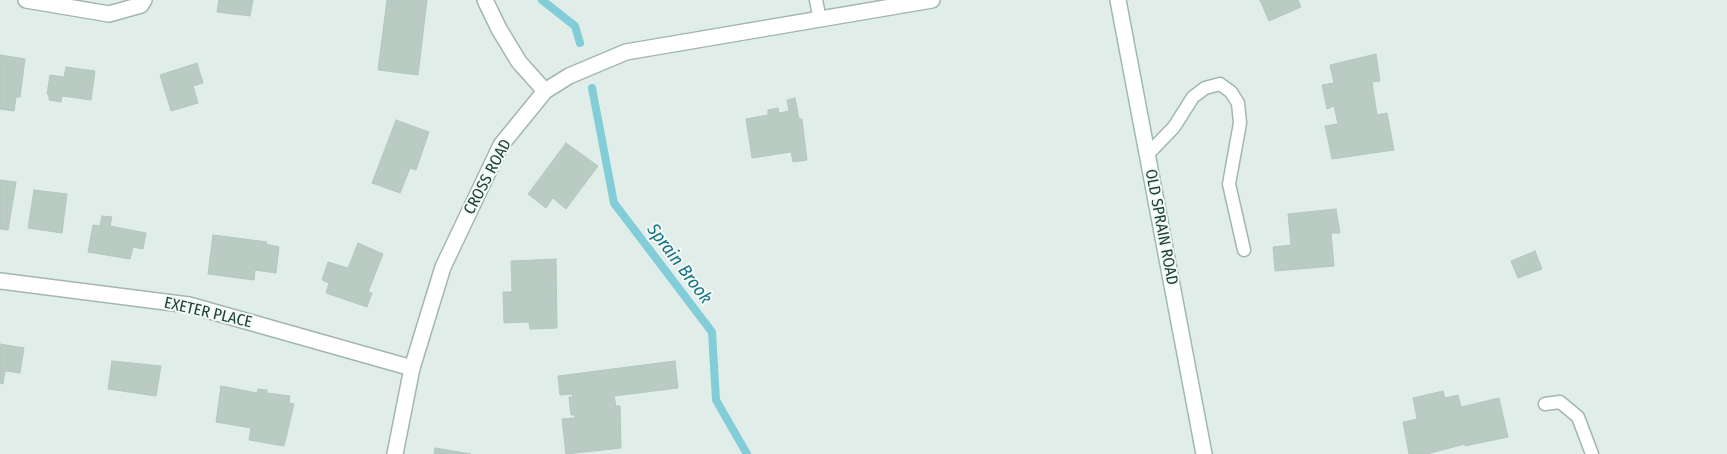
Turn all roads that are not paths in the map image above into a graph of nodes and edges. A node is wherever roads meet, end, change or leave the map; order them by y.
1 (26, 0) edge
2 (144, 0) edge
3 (485, 0) edge
4 (816, 0) edge
5 (932, 0) edge
6 (1118, 0) edge
7 (820, 20) junction
8 (545, 91) junction
9 (1147, 155) junction
10 (1244, 250) dead end
11 (0, 280) edge
12 (412, 368) junction
13 (1545, 404) dead end
14 (395, 454) edge
15 (1204, 454) edge
16 (1592, 454) edge

1 - 2 street
3 - 8 street
4 - 7 lane
5 - 7 street, CROSS ROAD
6 - 9 street, OLD SPRAIN ROAD
7 - 8 street, CROSS ROAD
8 - 12 street, CROSS ROAD
9 - 10 lane
9 - 15 street, OLD SPRAIN ROAD
11 - 12 street, EXETER PLACE
12 - 14 street, CROSS ROAD
13 - 16 lane

